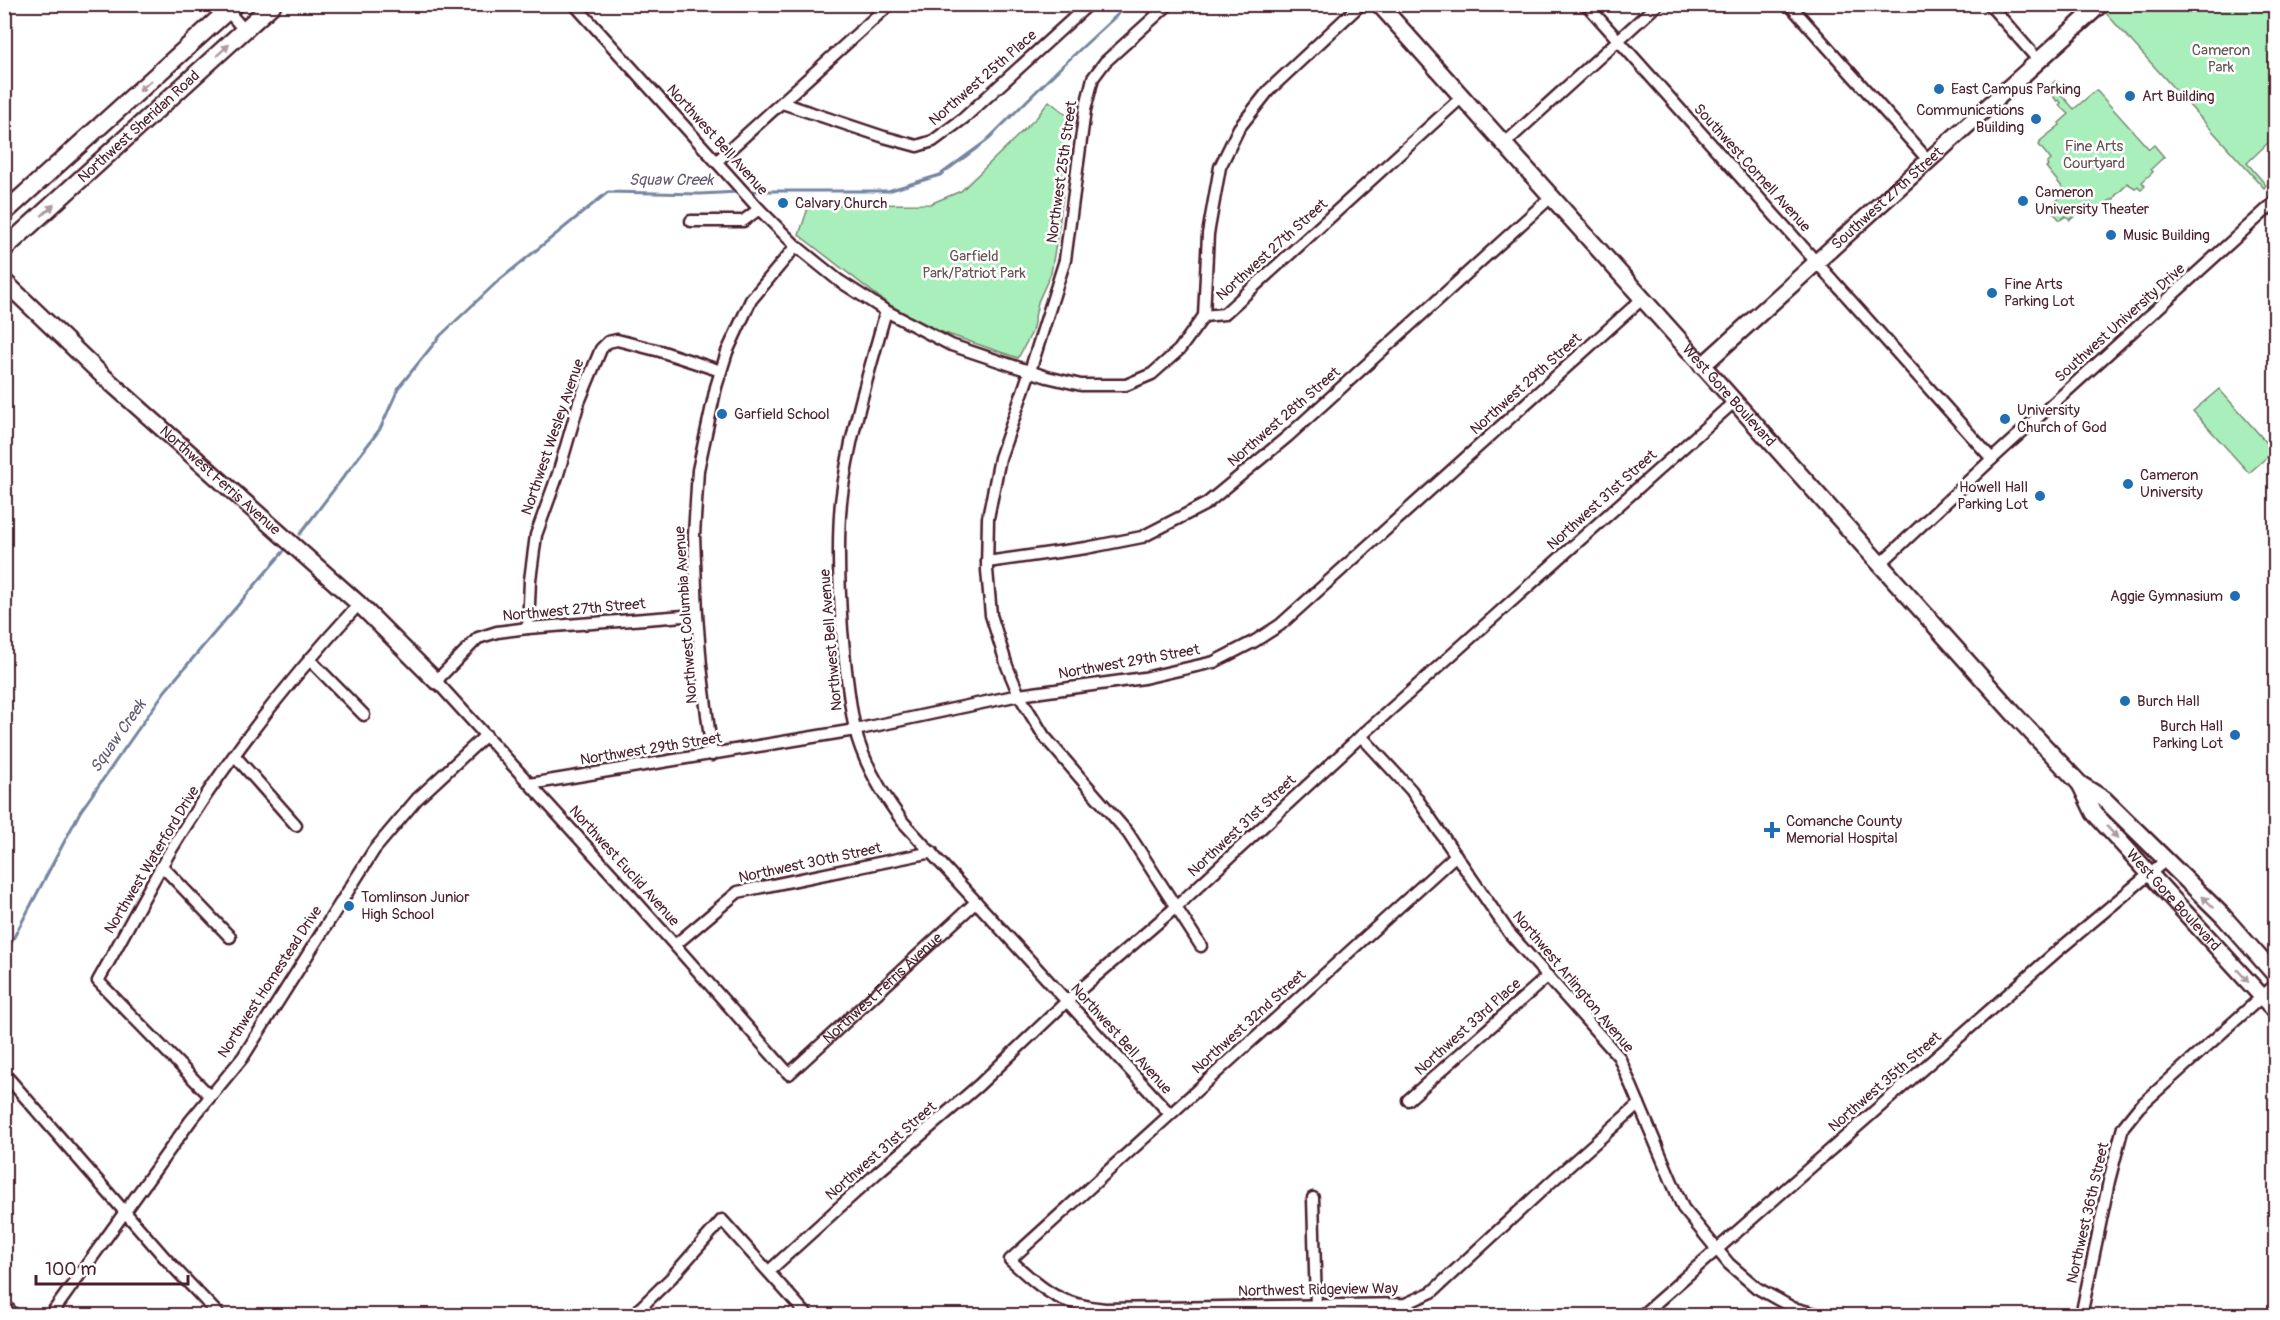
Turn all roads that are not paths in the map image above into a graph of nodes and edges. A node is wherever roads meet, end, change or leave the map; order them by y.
1 (273, 4) edge
2 (574, 4) edge
3 (890, 4) edge
4 (1089, 4) edge
5 (1169, 4) edge
6 (1361, 4) edge
7 (1380, 4) edge
8 (1586, 4) edge
9 (1658, 4) edge
10 (1789, 4) edge
11 (1989, 4) edge
12 (2101, 4) edge
13 (228, 7) edge
14 (244, 30) junction
15 (1618, 40) junction
16 (2039, 61) junction
17 (1462, 97) junction
18 (782, 103) junction
19 (1504, 144) junction
20 (1929, 161) junction
21 (716, 162) junction
22 (1551, 197) junction
23 (2276, 201) edge
24 (756, 206) junction
25 (4, 213) edge
26 (691, 221) dead end
27 (795, 246) junction
28 (4, 249) edge
29 (1816, 262) junction
30 (4, 281) edge
31 (1642, 299) junction
32 (886, 311) junction
33 (1204, 316) junction
34 (1702, 366) junction
35 (721, 371) junction
36 (1030, 371) junction
37 (1734, 402) junction
38 (1992, 459) junction
39 (987, 562) junction
40 (1879, 565) junction
41 (359, 604) junction
42 (697, 615) junction
43 (528, 627) junction
44 (309, 659) junction
45 (436, 681) junction
46 (1019, 695) junction
47 (364, 716) dead end
48 (855, 730) junction
49 (486, 735) junction
50 (1361, 736) junction
51 (712, 755) junction
52 (235, 756) junction
53 (530, 784) junction
54 (2080, 784) junction
55 (296, 825) dead end
56 (932, 852) junction
57 (1456, 855) junction
58 (2166, 860) junction
59 (162, 866) junction
60 (2151, 873) junction
61 (976, 902) junction
62 (1176, 907) junction
63 (230, 937) dead end
64 (675, 945) junction
65 (1201, 946) dead end
66 (1548, 976) junction
67 (2276, 976) edge
68 (2276, 984) edge
69 (2262, 997) junction
70 (1067, 1001) junction
71 (2276, 1012) edge
72 (789, 1074) joint
73 (9, 1079) dead end
74 (210, 1096) junction
75 (1408, 1100) dead end
76 (1639, 1104) junction
77 (1170, 1114) junction
78 (1313, 1198) dead end
79 (124, 1210) junction
80 (1717, 1249) junction
81 (1010, 1260) joint
82 (769, 1271) junction
83 (4, 1304) edge
84 (1316, 1306) junction
85 (1105, 1312) edge
86 (15, 1316) edge
87 (50, 1316) edge
88 (220, 1316) edge
89 (632, 1316) edge
90 (808, 1316) edge
91 (1641, 1316) edge
92 (1824, 1316) edge
93 (2081, 1316) edge

1 - 14 main road, Northwest Sheridan Road
2 - 21 street, Northwest Bell Avenue
3 - 18 street
4 - 18 street, Northwest 25th Place
5 - 36 street, Northwest 25th Street
6 - 33 street
7 - 17 main road, West Gore Boulevard
8 - 15 street, Southwest Cornell Avenue
9 - 15 street
10 - 20 street
11 - 16 street
12 - 16 main road, Southwest 27th Street
13 - 14 street
13 -> 25 main road, Northwest Sheridan Road
28 -> 14 main road, Northwest Sheridan Road
15 - 19 street
15 - 29 street, Southwest Cornell Avenue
16 - 20 main road, Southwest 27th Street
17 - 19 main road, West Gore Boulevard
17 - 33 street, Northwest 27th Street
18 - 21 street
19 - 22 main road, West Gore Boulevard
20 - 29 main road, Southwest 27th Street
21 - 24 street, Northwest Bell Avenue
22 - 31 main road, West Gore Boulevard
22 - 39 street, Northwest 28th Street
23 - 38 street, Southwest University Drive
24 - 26 street
24 - 27 street, Northwest Bell Avenue
27 - 32 street, Northwest Bell Avenue
27 - 35 street, Northwest Columbia Avenue
29 - 34 main road, Southwest 27th Street
29 - 38 street, Southwest Cornell Avenue
30 - 41 main road, Northwest Ferris Avenue
31 - 34 main road, West Gore Boulevard
31 - 46 street, Northwest 29th Street
32 - 36 street
32 - 48 street, Northwest Bell Avenue
33 - 36 street
34 - 37 main road, West Gore Boulevard
35 - 42 street, Northwest Columbia Avenue
35 - 43 street, Northwest Wesley Avenue
36 - 39 street
37 - 40 main road, West Gore Boulevard
37 - 50 street, Northwest 31st Street
38 - 40 street, Southwest University Drive
39 - 46 street
40 - 54 main road, West Gore Boulevard
41 - 44 street, Northwest Waterford Drive
41 - 45 main road, Northwest Ferris Avenue
42 - 43 street, Northwest 27th Street
42 - 51 street, Northwest Columbia Avenue
43 - 45 street, Northwest 27th Street
44 - 47 street
44 - 52 street, Northwest Waterford Drive
45 - 49 street, Northwest Euclid Avenue
46 - 48 street, Northwest 29th Street
46 - 62 street
48 - 51 street, Northwest 29th Street
48 - 56 street, Northwest Bell Avenue
49 - 53 street, Northwest Euclid Avenue
49 - 74 street, Northwest Homestead Drive
50 - 57 street, Northwest Arlington Avenue
50 - 62 street, Northwest 31st Street
51 - 53 street, Northwest 29th Street
52 - 55 street
52 - 59 street, Northwest Waterford Drive
53 - 64 street, Northwest Euclid Avenue
54 - 58 main road, West Gore Boulevard
54 -> 60 main road, West Gore Boulevard
56 - 61 street, Northwest Bell Avenue
56 - 64 street, Northwest 30th Street
57 - 66 street, Northwest Arlington Avenue
57 - 77 street, Northwest 32nd Street
58 - 60 street, Northwest 35th Street
67 -> 58 main road, West Gore Boulevard
59 - 63 street
59 - 74 street, Northwest Waterford Drive
60 -> 69 main road, West Gore Boulevard
60 - 80 street, Northwest 35th Street
61 - 70 street, Northwest Bell Avenue
61 - 72 street, Northwest Ferris Avenue
62 - 65 street
62 - 70 street, Northwest 31st Street
64 - 72 street, Northwest Euclid Avenue
66 - 75 street, Northwest 33rd Place
66 - 76 street, Northwest Arlington Avenue
68 - 69 street, Northwest 36th Street
69 - 71 main road, West Gore Boulevard
69 - 93 street, Northwest 36th Street
70 - 77 street, Northwest Bell Avenue
70 - 82 street, Northwest 31st Street
73 - 79 street
74 - 79 street, Northwest Homestead Drive
76 - 80 street, Northwest Arlington Avenue
76 - 84 street, Northwest Ridgeview Way
77 - 81 street, Northwest 32nd Street
78 - 84 street
79 - 87 street, Northwest Homestead Drive
79 - 88 street
80 - 91 street, Northwest 35th Street
80 - 92 street, Northwest Arlington Avenue
81 - 85 street, Northwest Ridgeview Way
82 - 89 street
82 - 90 street
83 - 86 street
84 - 85 street, Northwest Ridgeview Way

